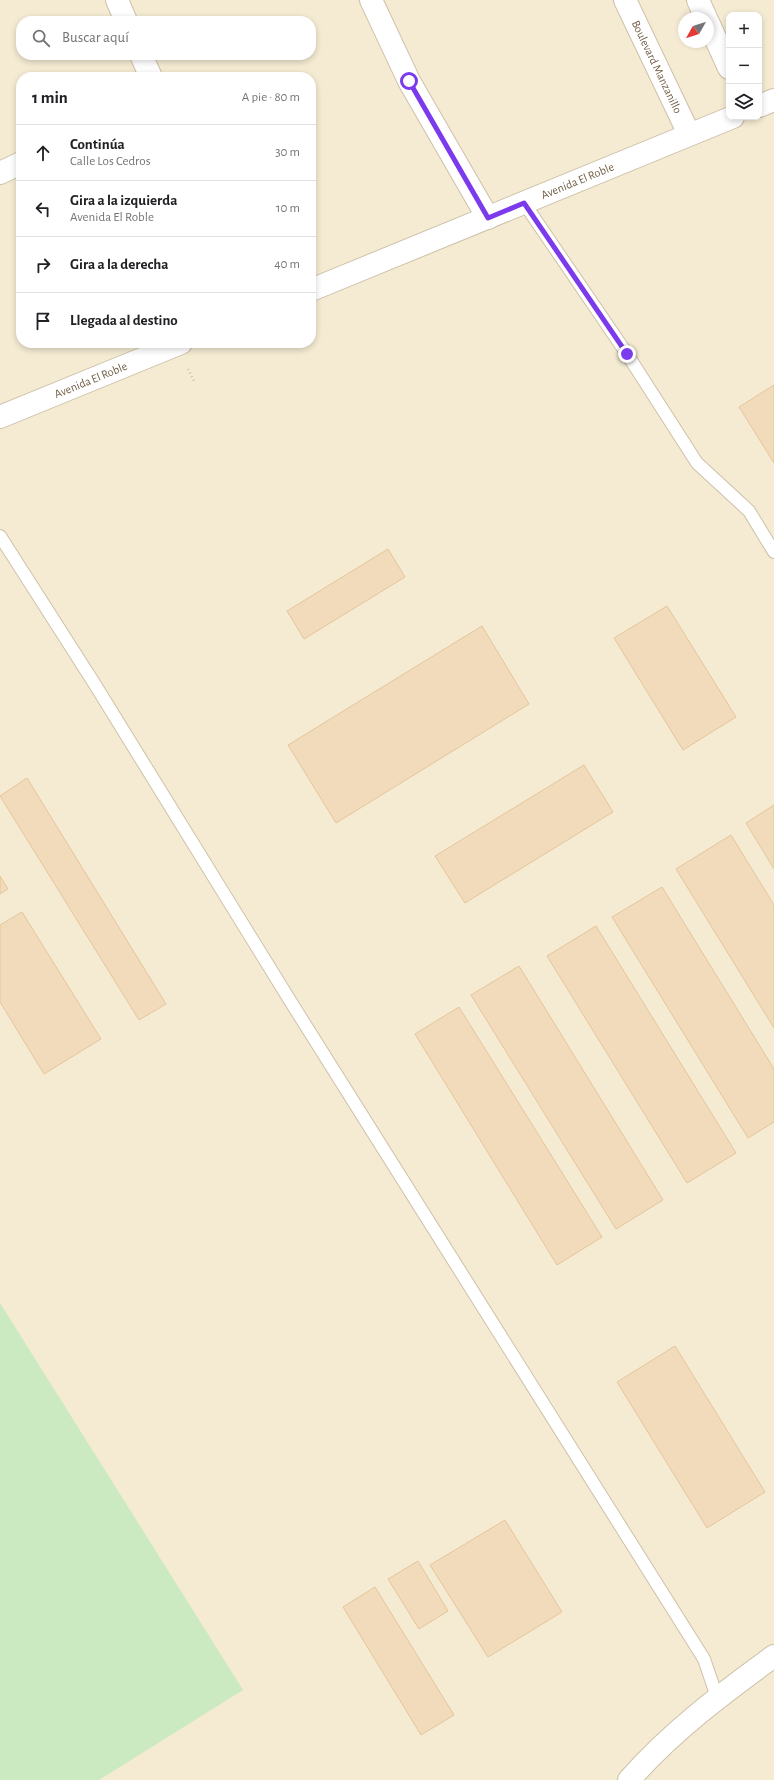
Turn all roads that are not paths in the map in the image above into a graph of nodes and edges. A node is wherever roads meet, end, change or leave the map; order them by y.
1 (118, 0) edge
2 (371, 0) edge
3 (625, 0) edge
4 (698, 0) edge
5 (703, 12) edge
6 (124, 16) edge
7 (714, 35) edge
8 (143, 60) edge
9 (726, 61) edge
10 (149, 72) edge
11 (774, 100) edge
12 (762, 105) edge
13 (726, 120) edge
14 (689, 134) junction
15 (16, 166) edge
16 (0, 173) edge
17 (524, 203) junction
18 (488, 218) junction
19 (316, 288) edge
20 (170, 348) edge
21 (0, 416) edge
22 (0, 536) edge
23 (774, 552) edge
24 (774, 1656) edge
25 (717, 1697) junction
26 (629, 1780) edge

1 - 6 street
2 - 18 street
3 - 14 street, Boulevard Manzanillo
4 - 5 street
7 - 9 street
8 - 10 street
11 - 12 street
13 - 14 street, Avenida El Roble
14 - 17 street, Avenida El Roble
15 - 16 street
17 - 18 street, Avenida El Roble
17 - 23 lane
18 - 19 street, Avenida El Roble
20 - 21 street, Avenida El Roble
22 - 25 lane
24 - 25 street
25 - 26 street

